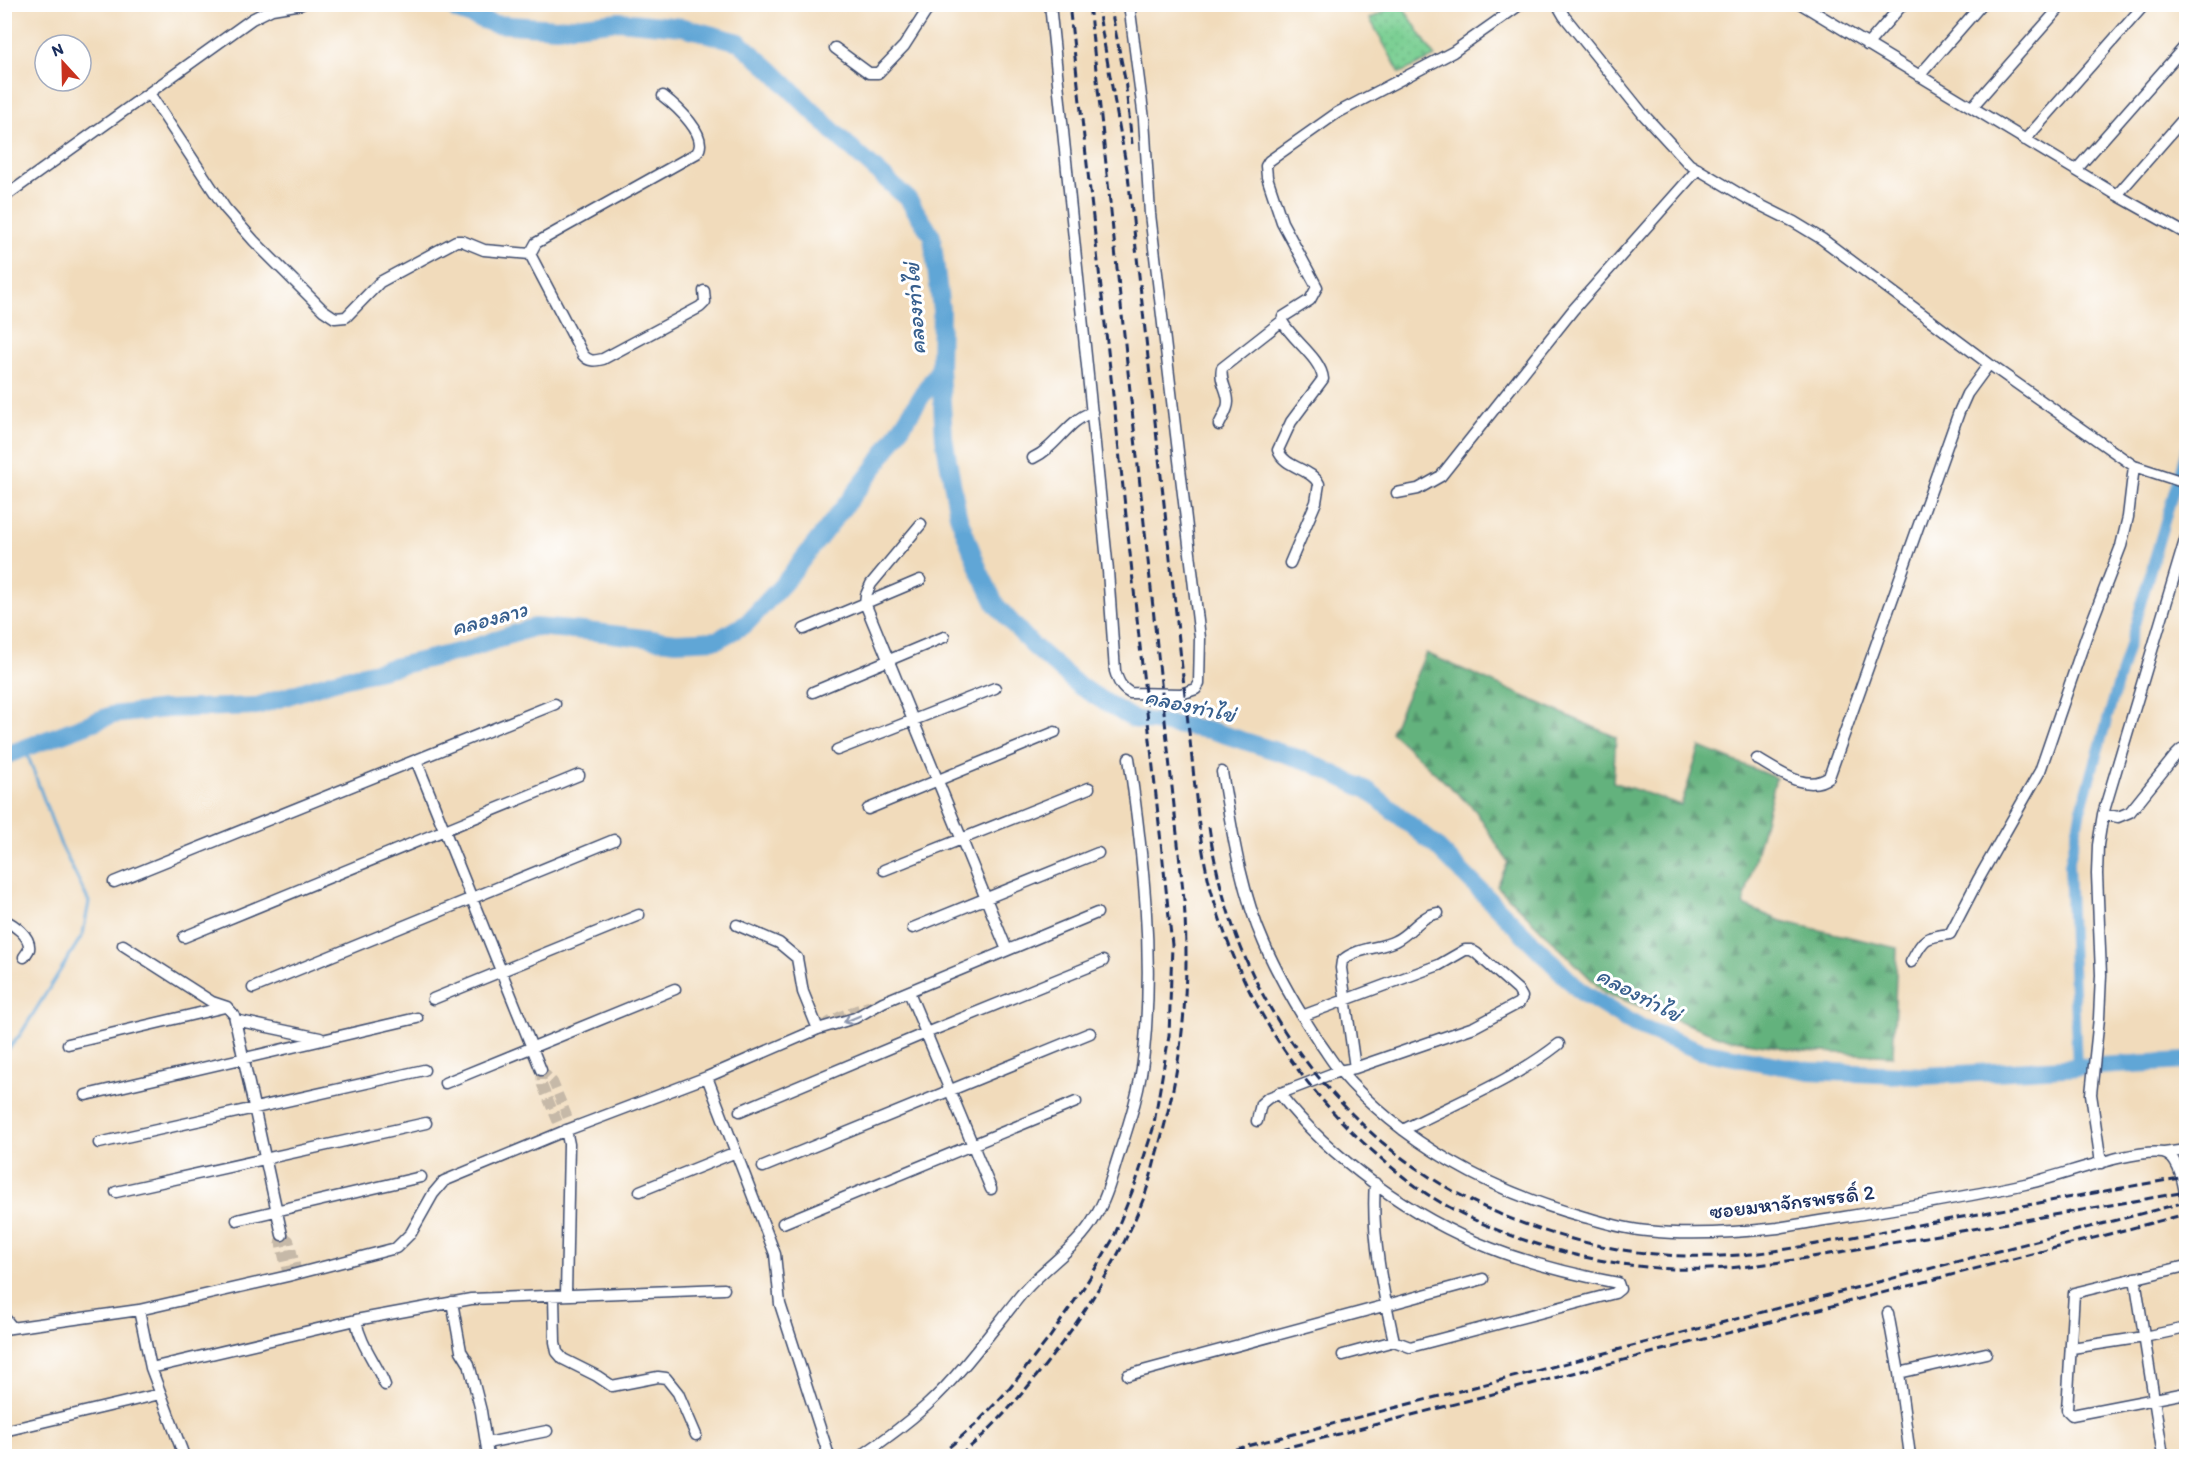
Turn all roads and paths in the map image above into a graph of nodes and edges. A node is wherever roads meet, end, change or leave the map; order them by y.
1 (302, 4) edge
2 (932, 4) edge
3 (1050, 4) edge
4 (1130, 4) edge
5 (1521, 4) edge
6 (1557, 4) edge
7 (1801, 4) edge
8 (1824, 4) edge
9 (1903, 4) edge
10 (1982, 4) edge
11 (2063, 4) edge
12 (2145, 4) edge
13 (1815, 13) junction
14 (1868, 45) junction
15 (2187, 45) edge
16 (835, 48) dead end
17 (1919, 76) junction
18 (149, 93) junction
19 (663, 96) dead end
20 (1972, 107) junction
21 (2186, 118) edge
22 (2025, 140) junction
23 (1698, 169) junction
24 (2076, 170) junction
25 (2117, 195) junction
26 (4, 197) edge
27 (2183, 232) dead end
28 (530, 254) junction
29 (704, 291) dead end
30 (1282, 321) junction
31 (1989, 364) junction
32 (1092, 412) junction
33 (1219, 424) dead end
34 (1033, 458) dead end
35 (2134, 466) junction
36 (2187, 483) edge
37 (1397, 493) dead end
38 (921, 524) dead end
39 (2187, 537) edge
40 (1290, 563) dead end
41 (920, 580) dead end
42 (865, 603) junction
43 (804, 629) dead end
44 (944, 637) dead end
45 (889, 660) junction
46 (995, 688) dead end
47 (813, 692) dead end
48 (555, 704) dead end
49 (913, 720) junction
50 (1055, 732) dead end
51 (2187, 749) edge
52 (837, 750) dead end
53 (1129, 758) dead end
54 (1757, 759) dead end
55 (416, 760) junction
56 (1222, 772) dead end
57 (579, 775) dead end
58 (938, 781) junction
59 (1089, 788) dead end
60 (867, 809) dead end
61 (2103, 814) junction
62 (444, 830) junction
63 (614, 840) dead end
64 (962, 840) junction
65 (1098, 853) dead end
66 (884, 870) dead end
67 (114, 882) dead end
68 (471, 897) junction
69 (986, 899) junction
70 (1097, 913) dead end
71 (1438, 913) dead end
72 (639, 915) dead end
73 (4, 920) edge
74 (737, 925) dead end
75 (913, 928) dead end
76 (184, 937) dead end
77 (123, 945) dead end
78 (1007, 950) junction
79 (24, 957) dead end
80 (1103, 961) dead end
81 (1911, 962) dead end
82 (501, 971) junction
83 (253, 988) dead end
84 (675, 989) dead end
85 (909, 992) junction
86 (433, 999) dead end
87 (1346, 1001) junction
88 (227, 1007) junction
89 (1302, 1016) junction
90 (417, 1018) dead end
91 (235, 1020) junction
92 (818, 1029) junction
93 (926, 1032) junction
94 (1090, 1033) dead end
95 (323, 1039) junction
96 (68, 1044) dead end
97 (1558, 1044) dead end
98 (532, 1047) junction
99 (243, 1058) junction
100 (1355, 1068) junction
101 (424, 1070) dead end
102 (541, 1070) dead end
103 (1339, 1071) junction
104 (707, 1077) junction
105 (445, 1083) dead end
106 (950, 1089) junction
107 (1279, 1093) junction
108 (86, 1095) dead end
109 (1076, 1102) dead end
110 (253, 1108) junction
111 (741, 1111) dead end
112 (1257, 1120) dead end
113 (426, 1123) dead end
114 (566, 1130) junction
115 (1403, 1130) junction
116 (99, 1143) dead end
117 (973, 1145) junction
118 (2187, 1150) edge
119 (736, 1152) junction
120 (2164, 1153) junction
121 (265, 1159) junction
122 (2101, 1164) junction
123 (763, 1167) dead end
124 (421, 1178) dead end
125 (1375, 1184) junction
126 (991, 1189) dead end
127 (640, 1191) dead end
128 (116, 1192) dead end
129 (2187, 1199) edge
130 (276, 1211) junction
131 (237, 1220) dead end
132 (783, 1223) dead end
133 (282, 1235) dead end
134 (2187, 1266) edge
135 (2135, 1278) junction
136 (1483, 1279) dead end
137 (724, 1289) dead end
138 (560, 1295) junction
139 (452, 1302) junction
140 (1386, 1305) junction
141 (139, 1310) junction
142 (1888, 1313) dead end
143 (4, 1317) edge
144 (356, 1320) junction
145 (8, 1328) edge
146 (2187, 1328) edge
147 (2144, 1337) junction
148 (1394, 1341) junction
149 (2072, 1348) junction
150 (1986, 1353) dead end
151 (1343, 1355) dead end
152 (151, 1368) junction
153 (1899, 1373) junction
154 (1128, 1375) dead end
155 (385, 1385) dead end
156 (2187, 1393) edge
157 (160, 1394) junction
158 (2153, 1399) junction
159 (4, 1431) edge
160 (547, 1431) dead end
161 (696, 1436) dead end
162 (487, 1443) junction
163 (184, 1456) edge
164 (488, 1456) edge
165 (829, 1456) edge
166 (861, 1456) edge
167 (1910, 1456) edge
168 (2163, 1456) edge

1 - 18 street
2 - 16 street
3 - 32 street
4 - 32 street
5 - 30 street
6 - 23 street
7 - 13 street
8 - 13 street
9 - 14 street
10 - 17 street
11 - 20 street
12 - 22 street
13 - 14 street
14 - 17 street
15 - 24 street
17 - 20 street
18 - 26 street
18 - 28 street
19 - 28 street
20 - 22 street
21 - 25 street
22 - 24 street
23 - 31 street
23 - 37 street
24 - 25 street
25 - 27 street
28 - 29 street
30 - 33 street
30 - 40 street
31 - 35 street
31 - 54 street
32 - 34 street
35 - 36 street
35 - 81 street
38 - 42 street
39 - 61 street
41 - 42 street
42 - 43 street
42 - 45 street
44 - 45 street
45 - 47 street
45 - 49 street
46 - 49 street
48 - 55 street
49 - 52 street
49 - 58 street
50 - 58 street
51 - 61 street
53 - 166 street
55 - 62 street
55 - 67 street
56 - 89 street, ซอยมหาจักรพรรดิ์ 2
57 - 62 street
58 - 60 street
58 - 64 street
59 - 64 street
61 - 122 street
62 - 68 street
62 - 76 street
63 - 68 street
64 - 66 street
64 - 69 street
65 - 69 street
68 - 82 street
68 - 83 street
69 - 75 street
69 - 78 street
70 - 78 street
71 - 87 street
72 - 82 street
73 - 79 street
74 - 92 street
77 - 88 street
78 - 85 street
80 - 93 street
82 - 86 street
82 - 98 street
84 - 98 street
85 -> 92 street
85 - 93 street
87 - 89 street
87 - 100 street
87 - 100 street
88 - 91 street
88 - 96 street
89 - 103 street, ซอยมหาจักรพรรดิ์ 2
90 - 95 street
91 - 95 street
91 - 99 street
92 - 104 street
93 - 106 street
93 - 111 street
94 - 106 street
95 - 99 street
97 - 115 street
98 - 102 street
98 - 105 street
99 - 108 street
99 - 110 street
100 - 103 street
101 - 110 street
103 - 107 street
103 - 115 street, ซอยมหาจักรพรรดิ์ 2
104 - 114 street
104 - 119 street
106 - 117 street
106 - 123 street
107 - 112 street
107 - 125 street
109 - 117 street
110 - 116 street
110 - 121 street
113 - 121 street
114 - 138 street
114 - 141 street
115 - 122 street, ซอยมหาจักรพรรดิ์ 2
117 - 126 street
117 - 132 street
118 - 120 street, ซอยมหาจักรพรรดิ์ 2
119 - 127 street
119 - 165 street
120 - 122 street, ซอยมหาจักรพรรดิ์ 2
120 - 129 street
121 - 128 street
121 - 130 street
124 - 130 street
125 - 140 street
125 - 148 street
130 - 131 street
130 - 133 street
134 - 135 street
135 - 147 street
135 - 149 street
136 - 140 street
137 - 138 street
138 - 139 street
138 - 161 street
139 - 144 street
139 - 162 street
140 - 148 street
140 - 154 street
141 - 145 street
141 - 152 street
142 - 153 street
143 - 145 street
144 - 152 street
144 - 155 street
146 - 147 street
147 - 149 street
147 - 158 street
148 - 151 street
149 - 158 street
150 - 153 street
152 - 157 street
153 - 167 street
156 - 158 street
157 - 159 street
157 - 163 street
158 - 168 street
160 - 162 street
162 - 164 street

